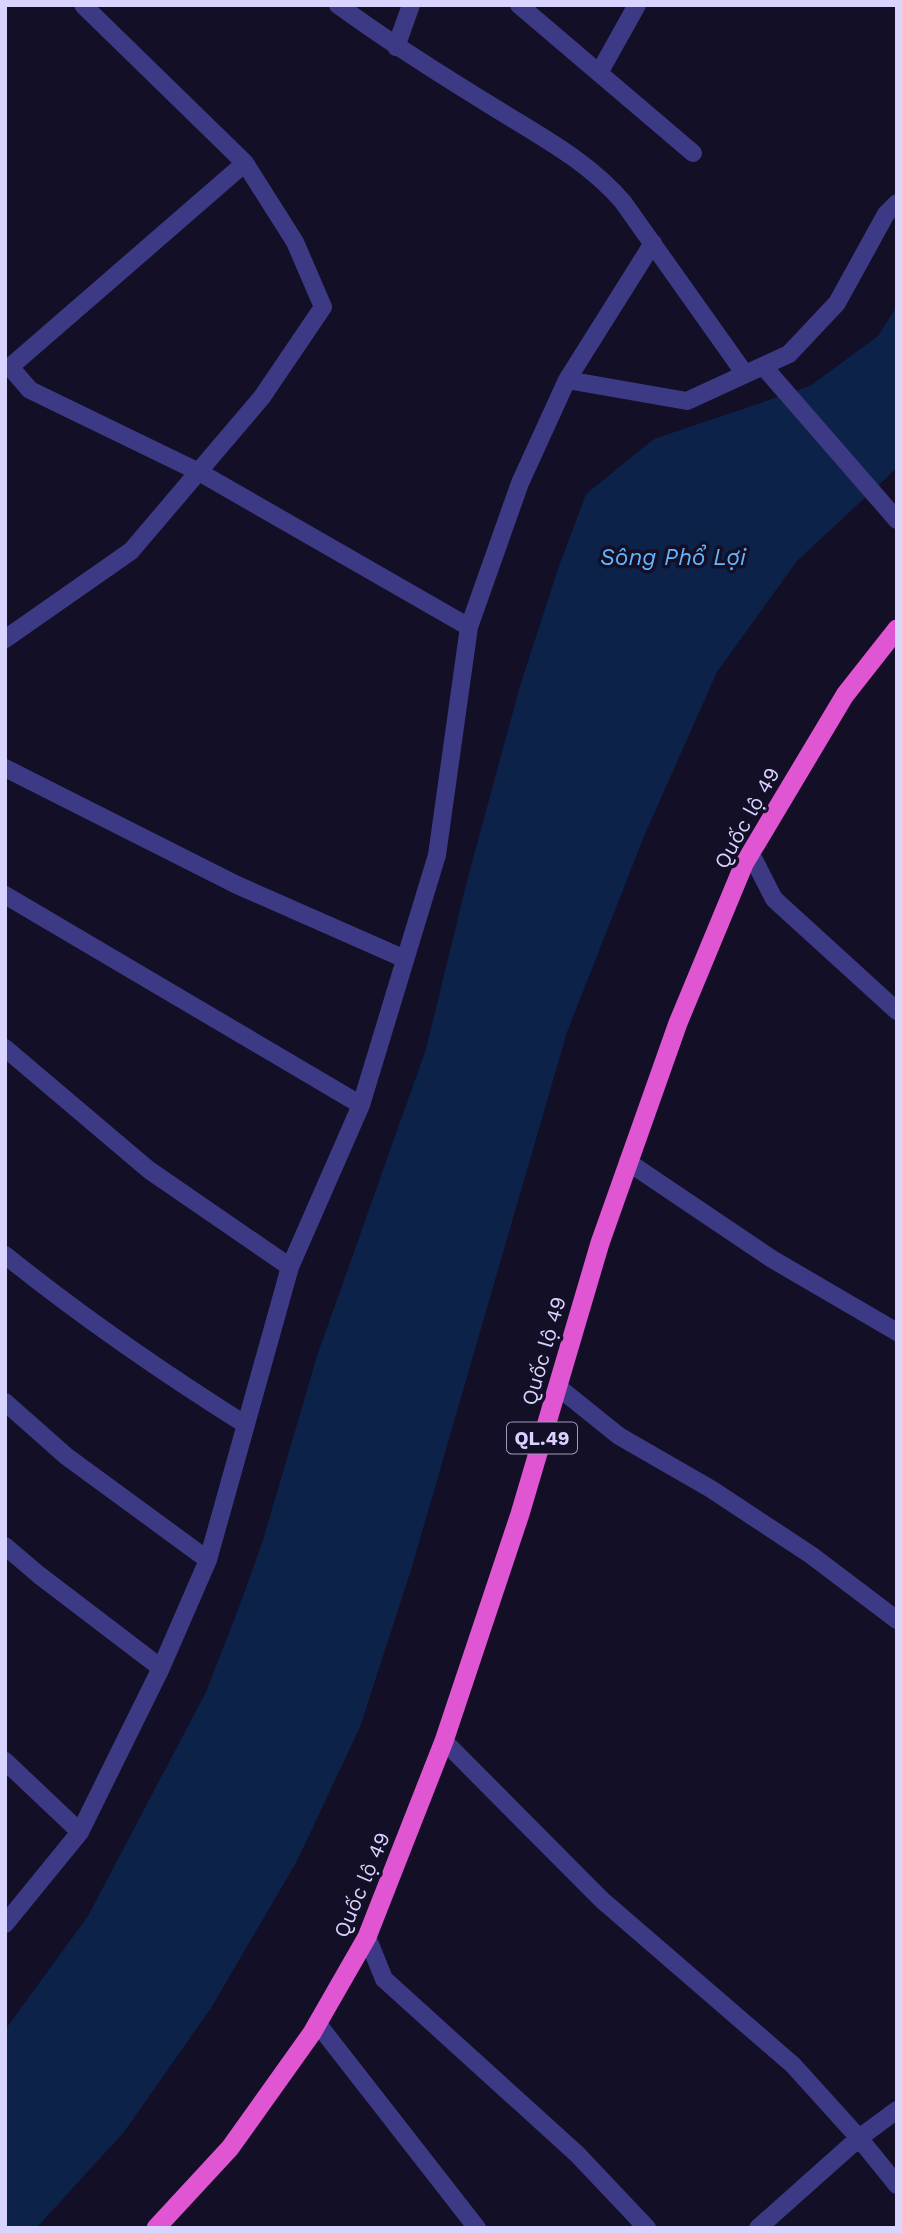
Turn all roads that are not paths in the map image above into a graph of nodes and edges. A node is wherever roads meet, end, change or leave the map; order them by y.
1 (83, 5) edge
2 (338, 5) edge
3 (411, 5) edge
4 (519, 5) edge
5 (637, 5) edge
6 (396, 47) junction
7 (599, 73) junction
8 (693, 153) dead end
9 (245, 163) junction
10 (897, 203) edge
11 (653, 243) junction
12 (763, 366) junction
13 (745, 374) junction
14 (567, 380) junction
15 (199, 472) junction
16 (897, 520) edge
17 (469, 627) junction
18 (897, 629) edge
19 (5, 639) edge
20 (5, 768) edge
21 (751, 854) junction
22 (5, 895) edge
23 (405, 959) junction
24 (897, 1011) edge
25 (5, 1048) edge
26 (361, 1105) junction
27 (628, 1162) junction
28 (5, 1255) edge
29 (290, 1267) junction
30 (897, 1332) edge
31 (558, 1387) junction
32 (5, 1402) edge
33 (246, 1424) junction
34 (5, 1546) edge
35 (208, 1560) junction
36 (897, 1620) edge
37 (161, 1668) junction
38 (444, 1741) junction
39 (5, 1761) edge
40 (79, 1832) junction
41 (5, 1924) edge
42 (367, 1937) junction
43 (317, 2023) junction
44 (897, 2110) edge
45 (859, 2138) junction
46 (897, 2185) edge
47 (156, 2228) edge
48 (477, 2228) edge
49 (647, 2228) edge
50 (758, 2228) edge

1 - 9 street
2 - 6 street
3 - 6 street
4 - 7 street
5 - 7 street
6 - 11 street
7 - 8 street
9 - 15 street
9 - 15 street
10 - 12 street
11 - 13 street
11 - 14 street
12 - 13 street
12 - 16 street
13 - 14 street
14 - 17 street
15 - 17 street
15 - 19 street
17 - 23 street
18 - 21 highway, Quốc lộ 49 / QL.49
20 - 23 street
21 - 24 street
21 - 27 highway, Quốc lộ 49 / QL.49
22 - 26 street
23 - 26 street
25 - 29 street
26 - 29 street
27 - 30 street
27 - 31 highway, Quốc lộ 49 / QL.49
28 - 33 street
29 - 33 street
31 - 36 street
31 - 38 highway, Quốc lộ 49 / QL.49
32 - 35 street
33 - 35 street
34 - 37 street
35 - 37 street
37 - 40 street
38 - 42 highway, Quốc lộ 49 / QL.49
38 - 45 street
39 - 40 street
40 - 41 street
42 - 43 highway, Quốc lộ 49 / QL.49
42 - 49 street
43 - 47 highway, Quốc lộ 49 / QL.49
43 - 48 street
44 - 45 street
45 - 46 street
45 - 50 street

